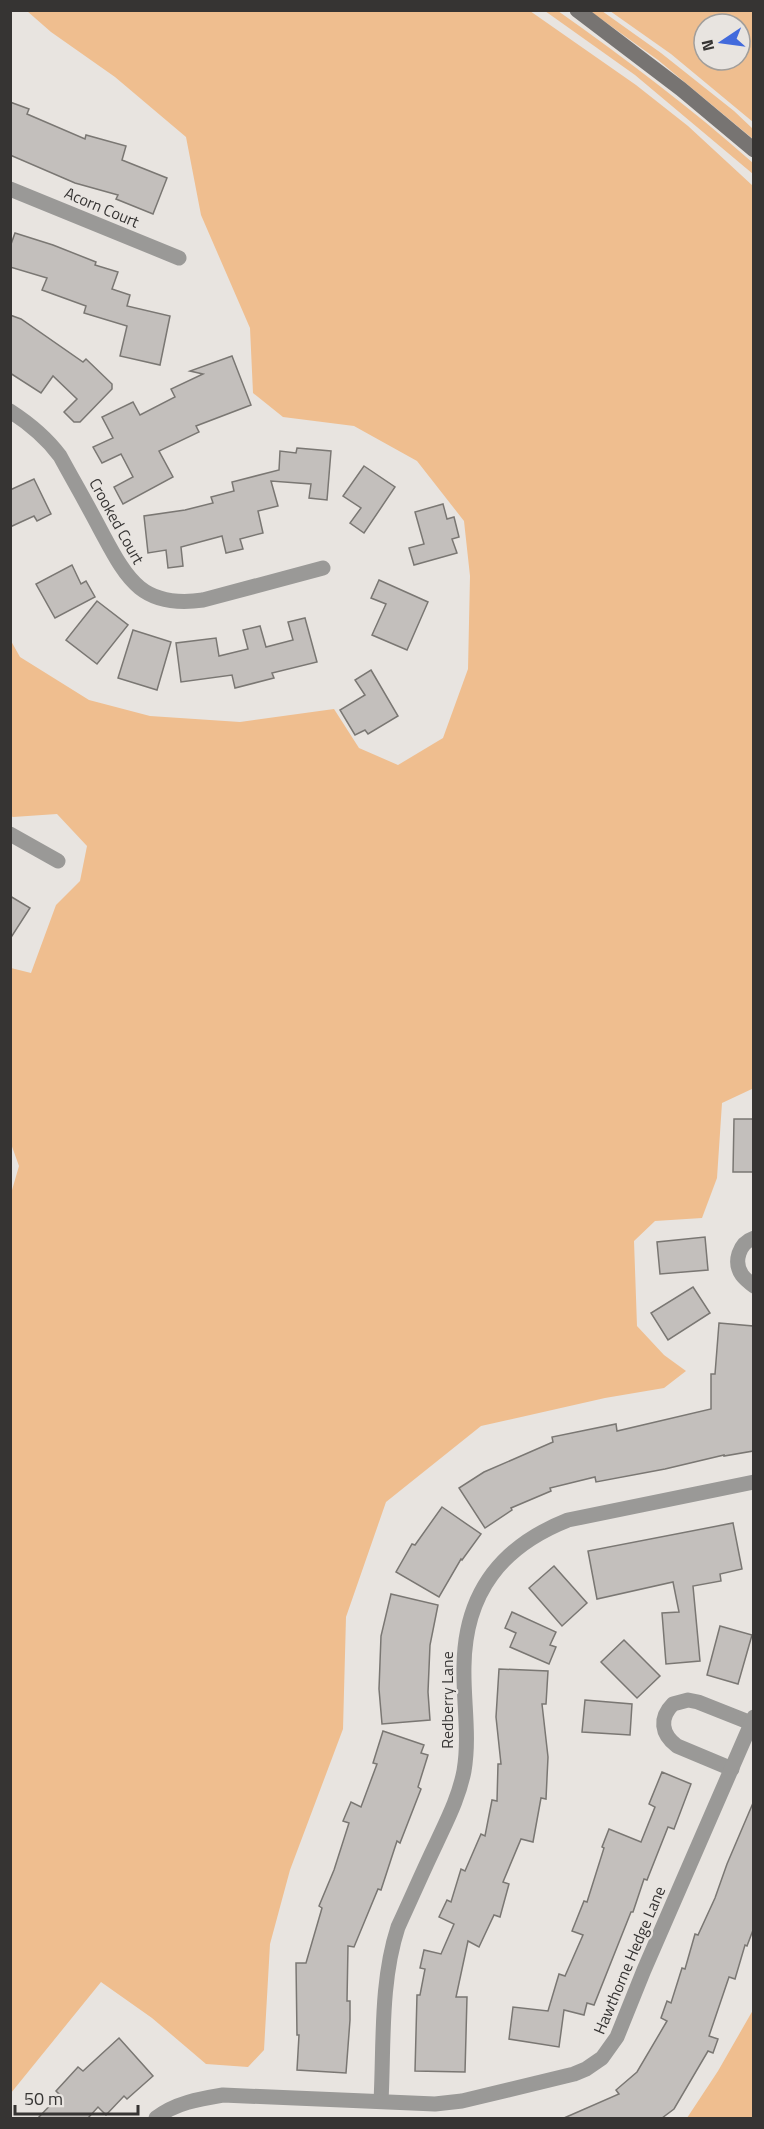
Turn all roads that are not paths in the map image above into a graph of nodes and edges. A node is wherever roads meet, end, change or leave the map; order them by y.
1 (576, 10) edge
2 (753, 150) edge
3 (10, 189) edge
4 (180, 258) dead end
5 (10, 411) edge
6 (322, 568) dead end
7 (10, 834) edge
8 (58, 861) dead end
9 (753, 1238) edge
10 (753, 1286) edge
11 (753, 1482) edge
12 (752, 1720) edge
13 (732, 1769) junction
14 (381, 2102) junction
15 (156, 2118) edge

1 - 2 street
3 - 4 street, Acorn Court
5 - 6 street, Crooked Court
7 - 8 street
9 - 10 street
11 - 14 street, Redberry Lane
12 - 13 street, Hawthorne Hedge Lane
12 - 13 street
13 - 14 street, Hawthorne Hedge Lane
14 - 15 street, Hawthorne Hedge Lane

